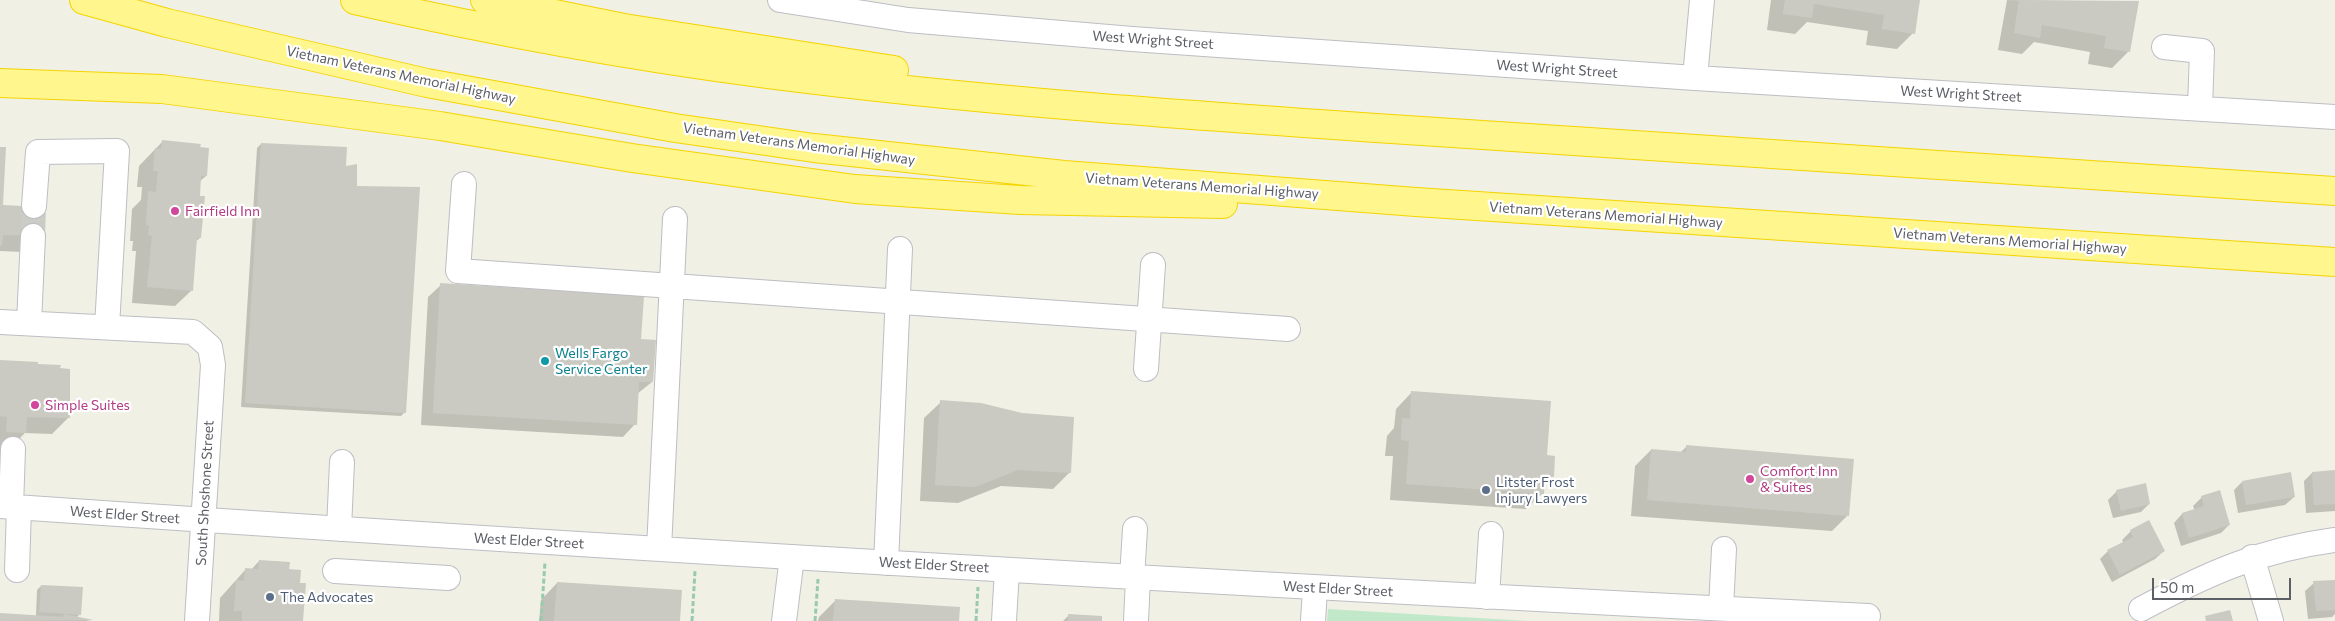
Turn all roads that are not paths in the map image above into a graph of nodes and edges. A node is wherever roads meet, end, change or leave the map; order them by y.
1 (84, 0) edge
2 (355, 0) edge
3 (485, 0) edge
4 (780, 0) edge
5 (1702, 0) edge
6 (2164, 47) dead end
7 (1695, 78) junction
8 (0, 83) edge
9 (2200, 108) junction
10 (1200, 115) junction
11 (2335, 117) edge
12 (464, 184) dead end
13 (2335, 191) edge
14 (1416, 202) junction
15 (34, 206) tunnel mouth
16 (675, 219) dead end
17 (32, 236) tunnel mouth
18 (900, 249) dead end
19 (2335, 262) edge
20 (1153, 265) dead end
21 (670, 286) junction
22 (898, 302) junction
23 (1149, 319) junction
24 (0, 322) edge
25 (29, 323) junction
26 (107, 327) junction
27 (1288, 329) dead end
28 (1146, 370) dead end
29 (13, 449) dead end
30 (342, 462) dead end
31 (10, 507) edge
32 (203, 521) junction
33 (339, 529) junction
34 (1135, 529) dead end
35 (1492, 534) dead end
36 (2335, 540) edge
37 (659, 548) junction
38 (1724, 549) dead end
39 (792, 557) junction
40 (2252, 557) junction
41 (886, 563) junction
42 (17, 570) dead end
43 (1007, 570) junction
44 (335, 571) dead end
45 (448, 578) dead end
46 (1135, 578) junction
47 (1315, 589) junction
48 (1487, 597) junction
49 (1722, 608) junction
50 (2141, 609) dead end
51 (1868, 616) dead end
52 (198, 621) edge
53 (784, 621) edge
54 (1004, 621) edge
55 (1136, 621) edge
56 (1313, 621) edge
57 (2271, 621) edge

1 - 14 highway, Vietnam Veterans Memorial Highway
2 - 10 highway
3 - 10 highway
4 - 7 street, West Wright Street
5 - 7 street
6 - 9 street
7 - 9 street, West Wright Street
8 - 14 highway
9 - 11 street, West Wright Street
10 - 13 highway
12 - 21 street
14 - 19 highway, Vietnam Veterans Memorial Highway
15 - 26 street
16 - 21 street
17 - 25 street
18 - 22 street
20 - 23 street
21 - 22 street
21 - 37 street
22 - 23 street
22 - 41 street
23 - 27 street
23 - 28 street
24 - 25 street
25 - 26 street
26 - 32 street, South Shoshone Street
29 - 31 street
30 - 33 street
31 - 32 street, West Elder Street
31 - 42 street
32 - 33 street, West Elder Street
32 - 52 street, South Shoshone Street
33 - 37 street, West Elder Street
34 - 46 street
35 - 48 street
36 - 40 street
37 - 39 street, West Elder Street
38 - 49 street
39 - 41 street, West Elder Street
39 - 53 street
40 - 50 street
40 - 57 street
41 - 43 street, West Elder Street
43 - 46 street, West Elder Street
43 - 54 street
44 - 45 street
46 - 47 street, West Elder Street
46 - 55 street
47 - 48 street, West Elder Street
47 - 56 street
48 - 49 street, West Elder Street
49 - 51 street, West Elder Street

